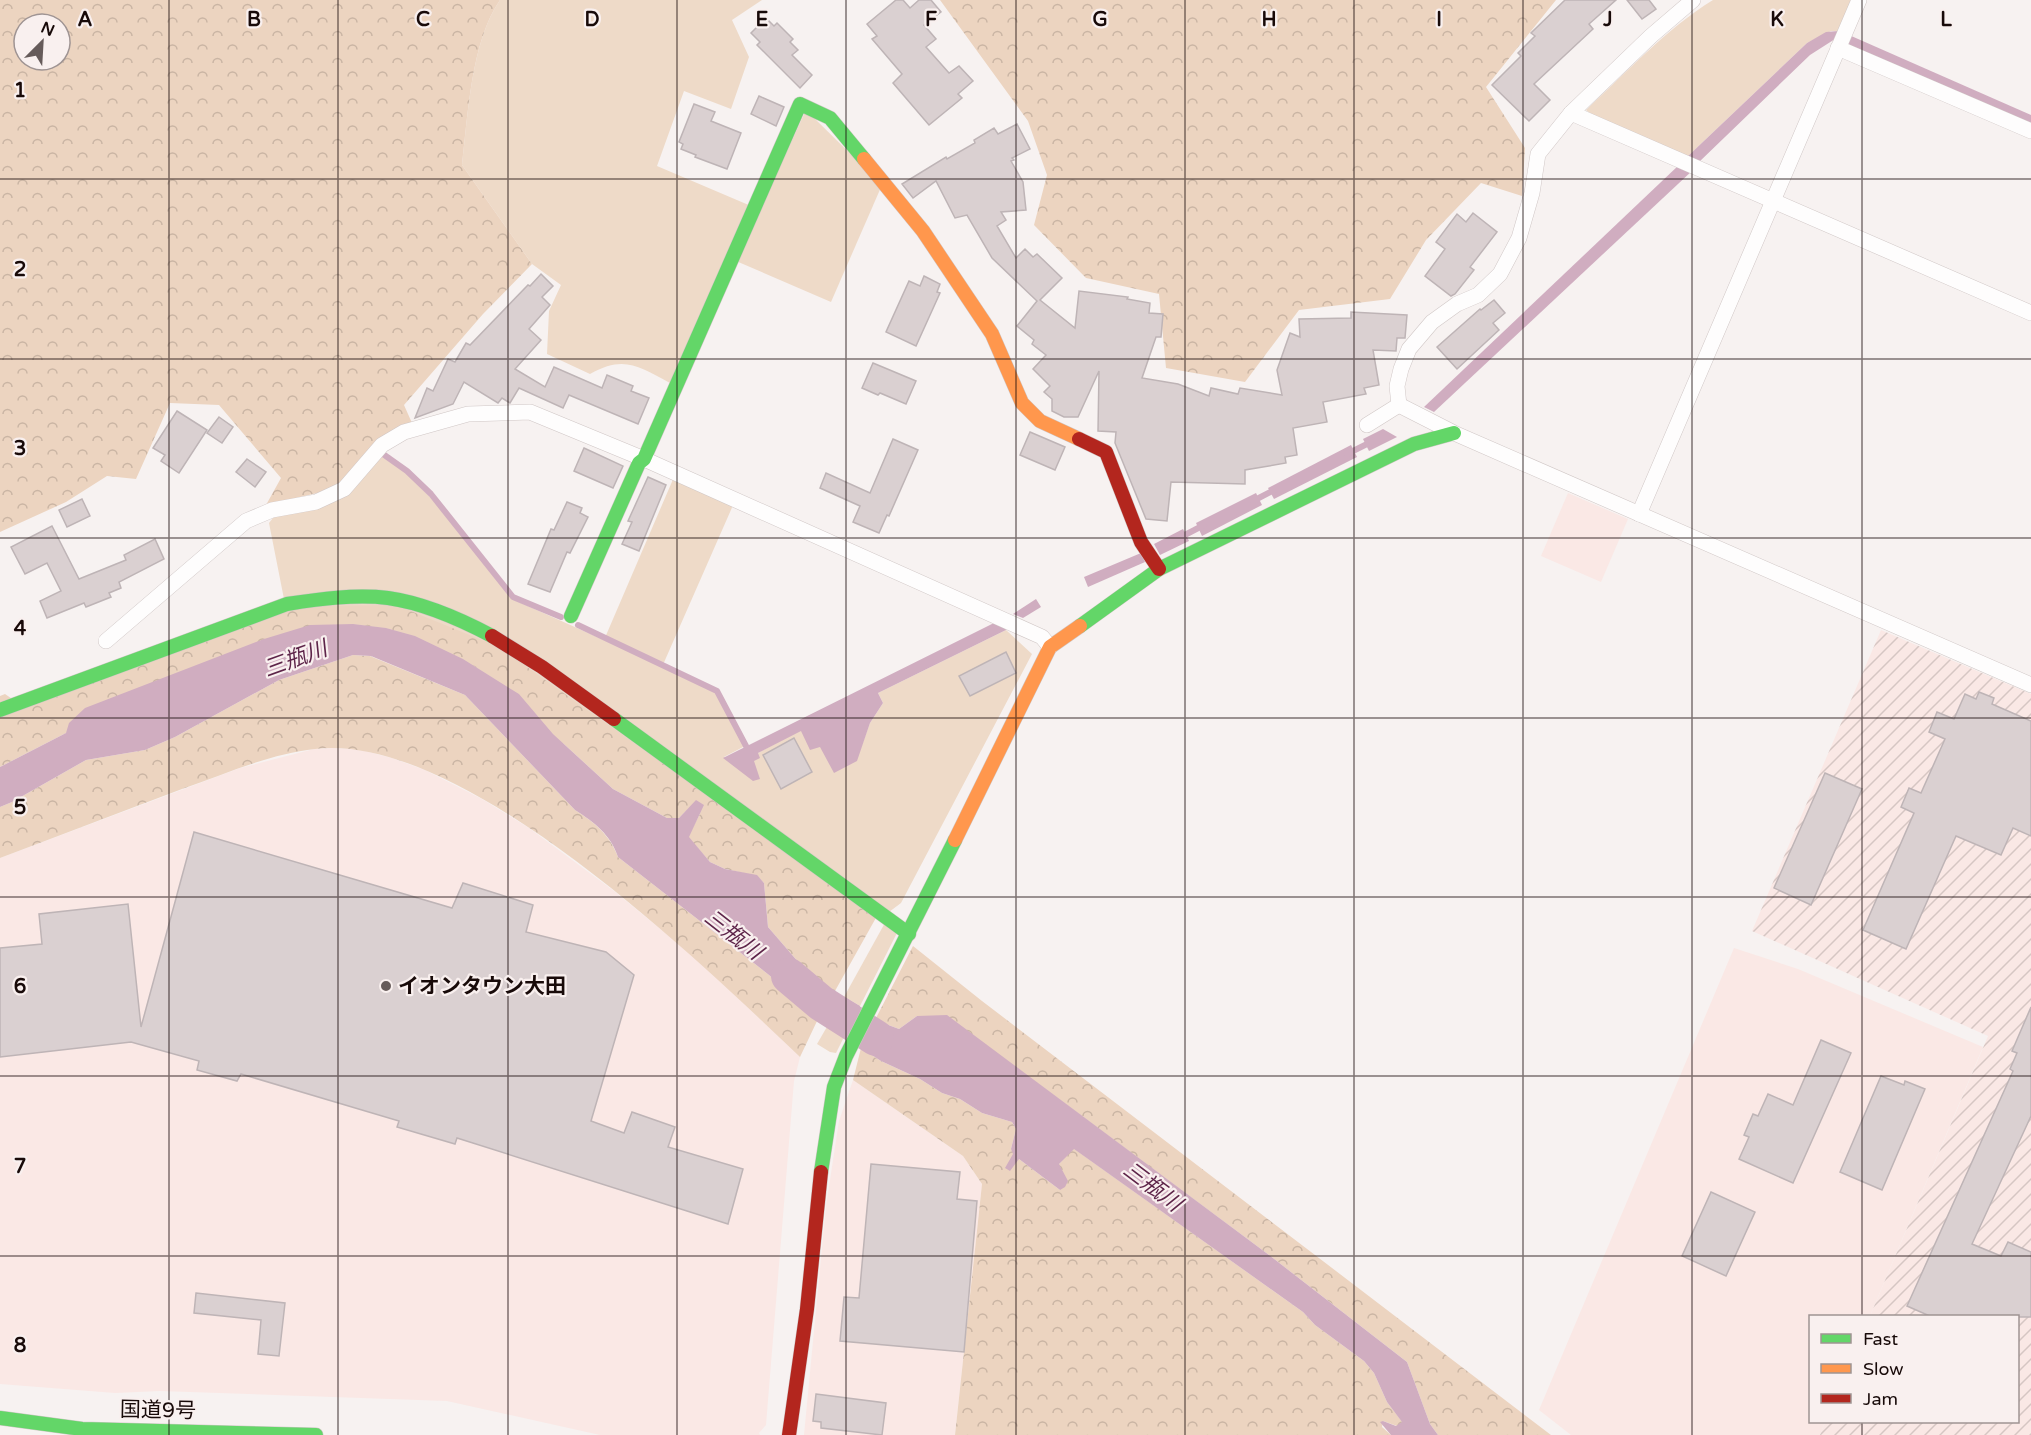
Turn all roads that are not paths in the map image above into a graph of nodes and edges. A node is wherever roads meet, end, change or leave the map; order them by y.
1 (1693, 0) edge
2 (1859, 0) edge
3 (1838, 48) junction
4 (1571, 113) junction
5 (2031, 131) edge
6 (1772, 200) junction
7 (2031, 313) edge
8 (1399, 405) junction
9 (1367, 424) dead end
10 (1454, 433) junction
11 (644, 459) junction
12 (1639, 514) junction
13 (1156, 565) junction
14 (571, 616) dead end
15 (106, 641) dead end
16 (1050, 646) junction
17 (2031, 685) edge
18 (0, 710) edge
19 (909, 934) junction
20 (0, 1418) edge
21 (316, 1435) edge
22 (789, 1435) edge

1 - 4 street
2 - 3 street
3 - 5 street
3 - 6 street
4 - 6 street
4 - 8 street
6 - 7 street
6 - 12 street
8 - 9 street
8 - 10 street
10 - 12 street
10 - 13 main road
11 - 13 main road
11 - 14 main road
11 - 15 street
11 - 16 street
12 - 17 street
13 - 16 main road
16 - 19 main road
18 - 19 main road
19 - 22 main road
20 - 21 main road, 国道9号

